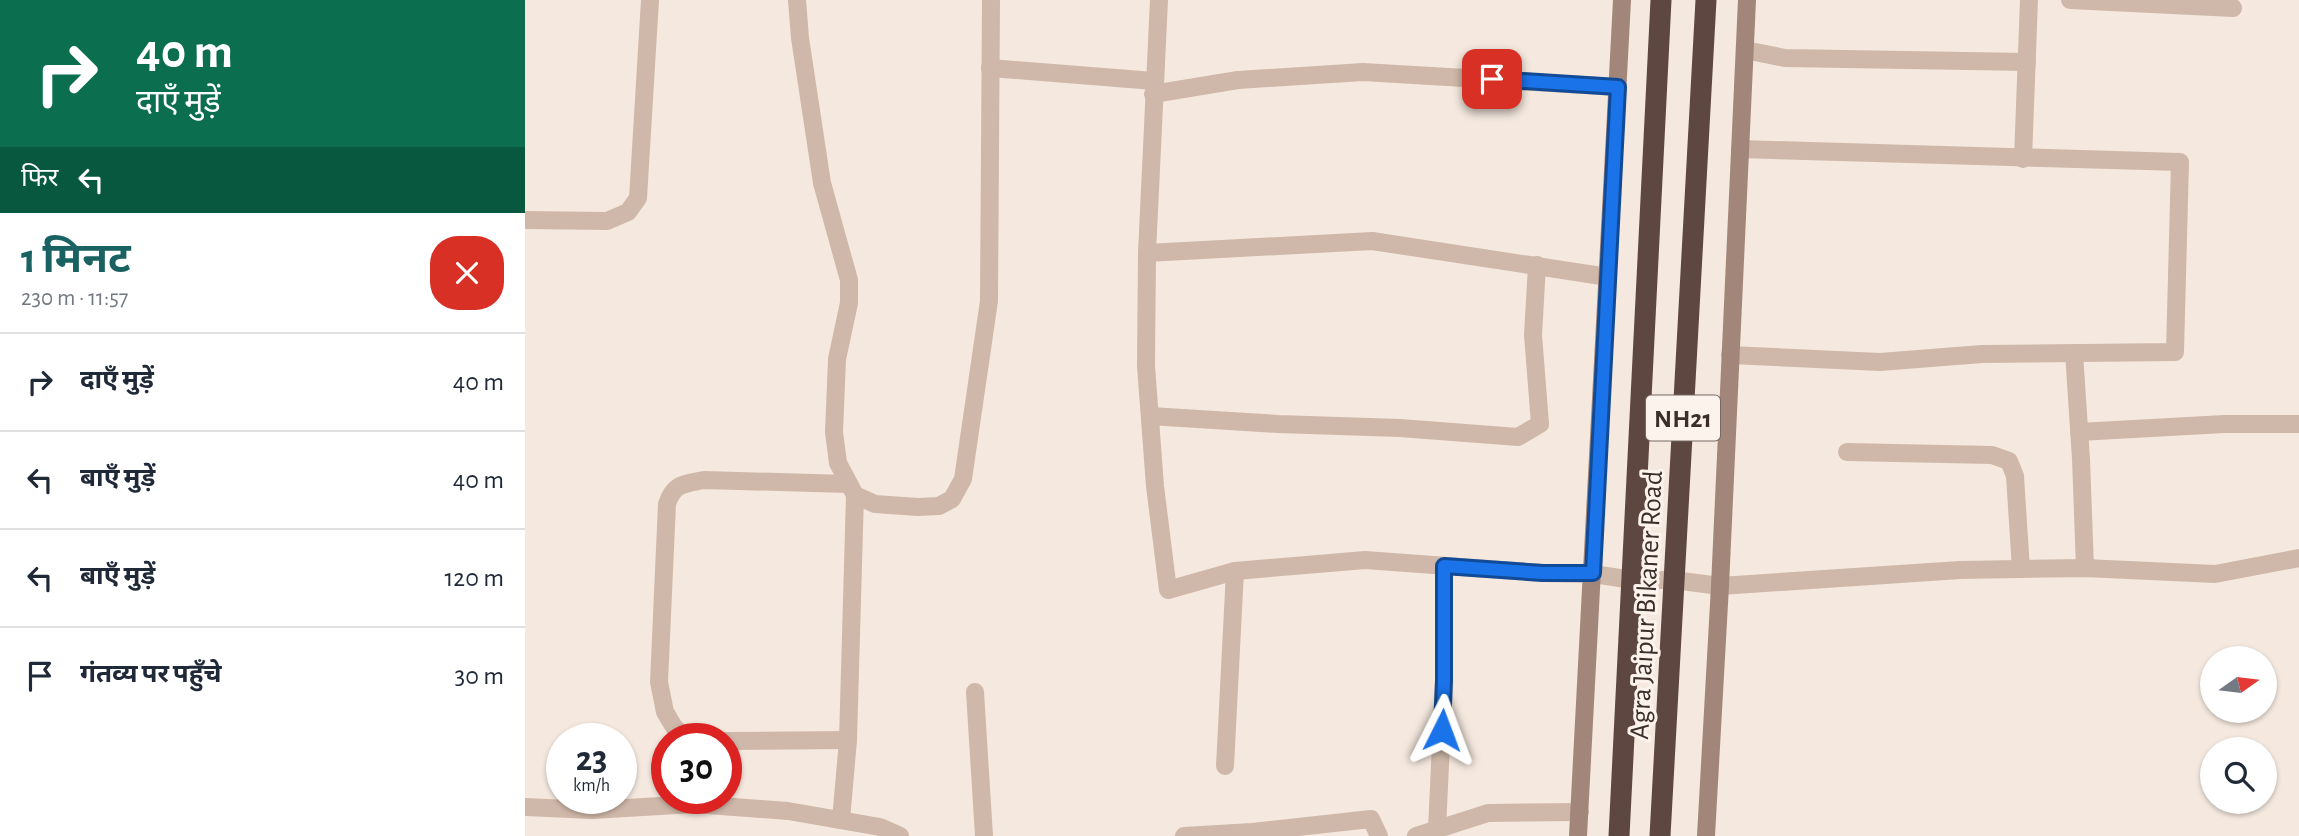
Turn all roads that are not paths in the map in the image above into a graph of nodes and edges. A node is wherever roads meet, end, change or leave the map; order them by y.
1 (650, 0) edge
2 (797, 0) edge
3 (991, 0) edge
4 (1159, 0) edge
5 (1622, 0) edge
6 (1661, 0) edge
7 (1706, 0) edge
8 (1747, 0) edge
9 (2029, 0) edge
10 (2070, 0) edge
11 (2233, 8) dead end
12 (1745, 50) junction
13 (2027, 62) junction
14 (990, 68) junction
15 (1618, 87) junction
16 (1154, 88) junction
17 (1740, 149) junction
18 (2024, 159) junction
19 (525, 220) edge
20 (1147, 253) junction
21 (1537, 265) junction
22 (1608, 277) junction
23 (2074, 353) junction
24 (1730, 355) junction
25 (1150, 416) junction
26 (2299, 424) edge
27 (2079, 432) junction
28 (1847, 452) dead end
29 (852, 489) junction
30 (2299, 558) edge
31 (1444, 566) junction
32 (2085, 568) junction
33 (2021, 569) junction
34 (1235, 571) junction
35 (1593, 573) junction
36 (1633, 580) junction
37 (1674, 580) junction
38 (1720, 586) junction
39 (975, 692) dead end
40 (672, 723) edge
41 (848, 740) junction
42 (742, 741) edge
43 (1225, 766) dead end
44 (525, 807) edge
45 (1580, 812) junction
46 (841, 820) junction
47 (1437, 829) junction
48 (900, 836) edge
49 (984, 836) edge
50 (1184, 836) edge
51 (1379, 836) edge
52 (1416, 836) edge
53 (1578, 836) edge
54 (1619, 836) edge
55 (1660, 836) edge
56 (1706, 836) edge

1 - 19 street
2 - 29 street
3 - 14 street
4 - 16 street
5 - 15 street
6 - 36 highway, Agra Jaipur Bikaner Road / NH21
7 - 37 highway, Agra Jaipur Bikaner Road / NH21
8 - 12 street
9 - 13 street
10 - 11 street
12 - 13 street
12 - 17 street
13 - 18 street
14 - 16 street
14 - 29 street
15 - 16 street
15 - 22 street
16 - 20 street
17 - 18 street
17 - 24 street
18 - 23 street
20 - 21 street
20 - 25 street
21 - 22 street
21 - 25 street
22 - 35 street
23 - 24 street
23 - 27 street
24 - 38 street
25 - 34 street
26 - 27 street
27 - 32 street
28 - 33 street
29 - 40 street
29 - 41 street
30 - 32 street
31 - 34 street
31 - 35 street
31 - 47 street
32 - 33 street
33 - 38 street
34 - 43 street
35 - 36 street
35 - 45 street
36 - 37 street
36 - 54 highway, Agra Jaipur Bikaner Road / NH21
37 - 38 street
37 - 55 highway, Agra Jaipur Bikaner Road / NH21
38 - 56 street
39 - 49 street
41 - 42 street
41 - 46 street
44 - 46 street
45 - 47 street
45 - 53 street
46 - 48 street
47 - 52 street
50 - 51 street

